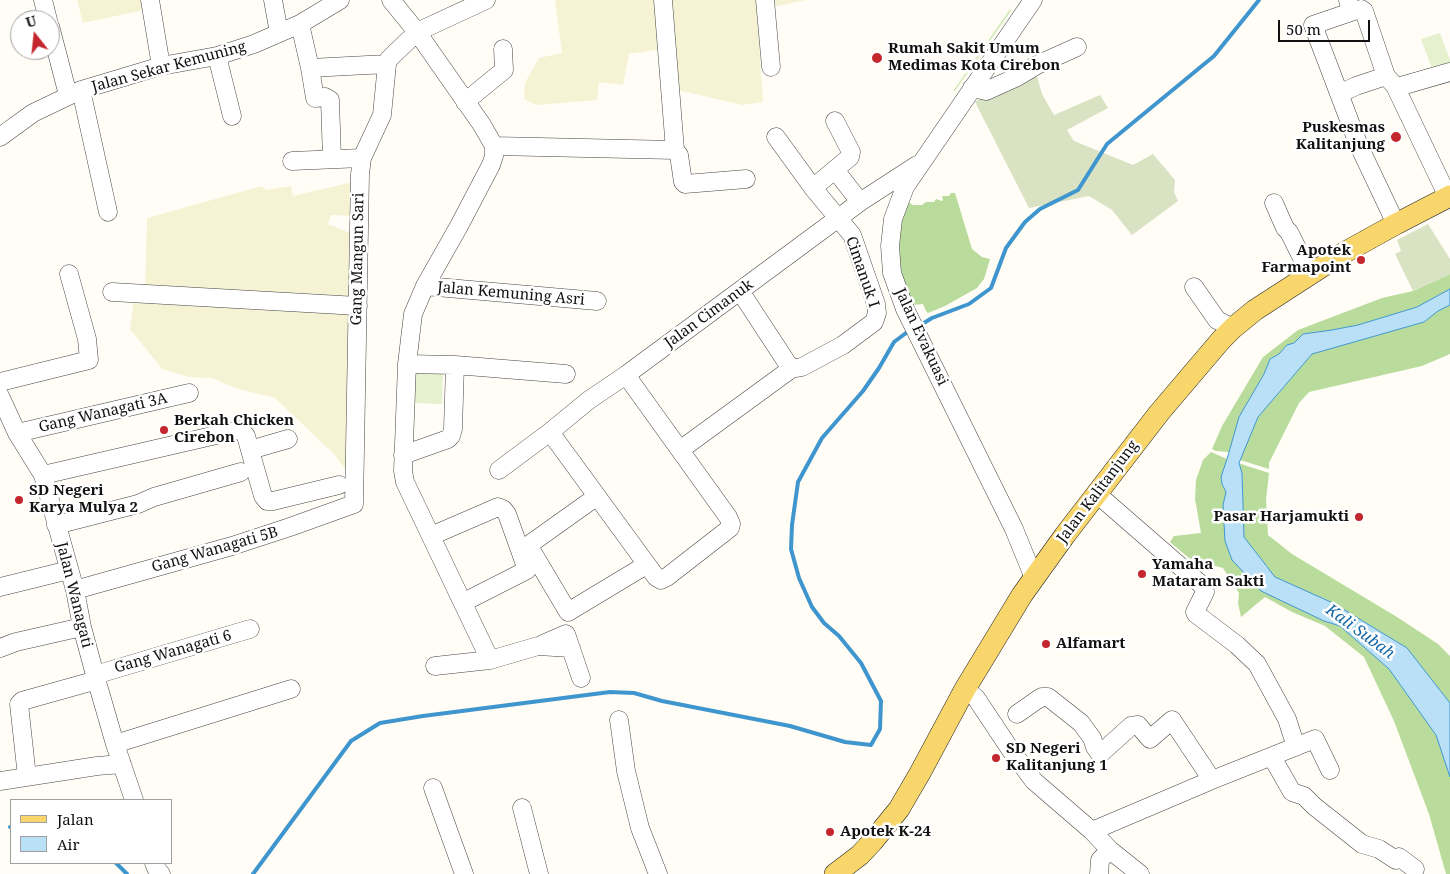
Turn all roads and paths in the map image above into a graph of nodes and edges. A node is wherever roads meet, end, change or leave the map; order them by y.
1 (150, 0) edge
2 (273, 0) edge
3 (340, 0) edge
4 (391, 0) edge
5 (486, 0) edge
6 (663, 0) edge
7 (765, 0) edge
8 (1034, 0) edge
9 (1349, 6) edge
10 (315, 7) edge
11 (300, 24) junction
12 (417, 32) junction
13 (279, 33) junction
14 (1077, 47) dead end
15 (503, 49) dead end
16 (60, 53) edge
17 (217, 56) junction
18 (387, 64) junction
19 (161, 66) junction
20 (771, 67) dead end
21 (310, 68) junction
22 (1450, 72) edge
23 (1390, 81) junction
24 (972, 88) junction
25 (75, 93) junction
26 (1339, 94) junction
27 (465, 102) junction
28 (232, 116) dead end
29 (835, 121) dead end
30 (0, 137) edge
31 (776, 137) dead end
32 (494, 146) junction
33 (675, 150) junction
34 (362, 158) junction
35 (332, 159) junction
36 (292, 162) dead end
37 (922, 162) junction
38 (836, 171) junction
39 (746, 179) dead end
40 (813, 188) junction
41 (1449, 197) edge
42 (860, 202) junction
43 (1274, 203) dead end
44 (108, 212) dead end
45 (839, 218) junction
46 (1396, 224) junction
47 (69, 274) dead end
48 (1310, 274) junction
49 (425, 286) junction
50 (1194, 287) dead end
51 (740, 291) junction
52 (112, 292) dead end
53 (597, 301) dead end
54 (358, 306) junction
55 (1233, 328) junction
56 (407, 364) junction
57 (455, 364) junction
58 (791, 368) junction
59 (566, 374) dead end
60 (626, 375) junction
61 (0, 382) edge
62 (189, 393) dead end
63 (0, 396) edge
64 (550, 432) junction
65 (17, 433) junction
66 (288, 439) dead end
67 (250, 450) junction
68 (680, 450) junction
69 (403, 455) junction
70 (499, 470) dead end
71 (241, 472) dead end
72 (43, 475) junction
73 (338, 485) dead end
74 (1097, 494) junction
75 (596, 497) junction
76 (354, 504) joint
77 (56, 525) junction
78 (431, 536) junction
79 (646, 565) junction
80 (69, 570) junction
81 (1034, 578) junction
82 (0, 587) edge
83 (75, 590) junction
84 (464, 602) junction
85 (82, 627) junction
86 (250, 630) dead end
87 (0, 648) edge
88 (490, 660) junction
89 (435, 666) dead end
90 (96, 678) junction
91 (581, 678) dead end
92 (291, 689) dead end
93 (965, 689) junction
94 (1017, 714) dead end
95 (618, 720) dead end
96 (115, 744) junction
97 (1296, 747) junction
98 (1272, 757) junction
99 (122, 764) junction
100 (1330, 770) dead end
101 (27, 776) junction
102 (1212, 780) junction
103 (0, 781) edge
104 (434, 788) dead end
105 (134, 799) edge
106 (522, 808) dead end
107 (1092, 831) junction
108 (1110, 850) junction
109 (1414, 870) dead end
110 (464, 874) edge
111 (539, 874) edge
112 (658, 874) edge
113 (835, 874) edge
114 (1100, 874) edge
115 (1140, 874) edge

1 - 19 street
2 - 13 street
3 - 10 street, Jalan Sekar Kemuning
4 - 12 street
5 - 12 street
6 - 33 street
7 - 20 street
8 - 24 street, Jalan Evakuasi
9 - 23 street
9 - 26 street
10 - 11 street, Jalan Sekar Kemuning
11 - 13 street, Jalan Sekar Kemuning
11 - 21 street
12 - 18 street
12 - 27 street
13 - 17 street, Jalan Sekar Kemuning
14 - 24 street
15 - 27 street
16 - 25 street
17 - 19 street, Jalan Sekar Kemuning
17 - 28 street
18 - 21 street
18 - 34 street, Gang Mangun Sari
19 - 25 street, Jalan Sekar Kemuning
21 - 35 street
22 - 23 street
23 - 26 street
23 - 41 street
24 - 37 street, Jalan Evakuasi
25 - 30 street, Jalan Sekar Kemuning
25 - 44 street
26 - 46 street
27 - 32 street
29 - 38 street
31 - 40 street, Cimanuk I
32 - 33 street
32 - 49 street
33 - 39 street
34 - 35 street
34 - 54 street, Gang Mangun Sari
35 - 36 street
37 - 42 street, Jalan Cimanuk
37 - 81 street, Jalan Evakuasi
38 - 40 street
38 - 42 street
40 - 45 street, Cimanuk I
41 - 46 main road, Jalan Kalitanjung
42 - 45 street, Jalan Cimanuk
43 - 48 street
45 - 51 street, Jalan Cimanuk
45 - 58 street, Cimanuk I
46 - 48 main road, Jalan Kalitanjung
47 - 61 street
48 - 55 main road, Jalan Kalitanjung
49 - 53 street, Jalan Kemuning Asri
49 - 56 street
50 - 55 street
51 - 58 street
51 - 60 street, Jalan Cimanuk
52 - 54 street
54 - 76 street, Gang Mangun Sari
55 - 74 main road, Jalan Kalitanjung
56 - 57 street
56 - 69 street
57 - 59 street
57 - 69 street
58 - 68 street, Cimanuk I
60 - 64 street, Jalan Cimanuk
60 - 68 street
62 - 65 street, Gang Wanagati 3A
63 - 65 street, Jalan Wanagati
64 - 70 street, Jalan Cimanuk
64 - 75 street
65 - 72 street, Jalan Wanagati
66 - 67 street
67 - 72 street
67 - 73 street
68 - 79 street
69 - 78 street
71 - 77 street
72 - 77 street, Jalan Wanagati
74 - 81 main road, Jalan Kalitanjung
74 - 97 street
75 - 79 street
75 - 79 street
76 - 83 street, Gang Wanagati 5B
77 - 80 street, Jalan Wanagati
78 - 84 street
78 - 84 street
80 - 82 street
80 - 83 street, Jalan Wanagati
81 - 93 main road, Jalan Kalitanjung
83 - 85 street, Jalan Wanagati
84 - 88 street
85 - 87 street
85 - 90 street, Jalan Wanagati
86 - 90 street, Gang Wanagati 6
88 - 89 street
88 - 91 street
90 - 96 street, Jalan Wanagati
90 - 101 street, Gang Wanagati 6
92 - 96 street
93 - 107 street
93 - 113 main road, Jalan Kalitanjung
94 - 102 street
95 - 112 street
96 - 99 street, Jalan Wanagati
97 - 98 street
97 - 100 street
98 - 102 street
98 - 109 street
99 - 101 street
99 - 105 street, Jalan Wanagati
101 - 103 street
102 - 107 street
104 - 110 street
106 - 111 street
107 - 108 street
108 - 114 street
108 - 115 street

